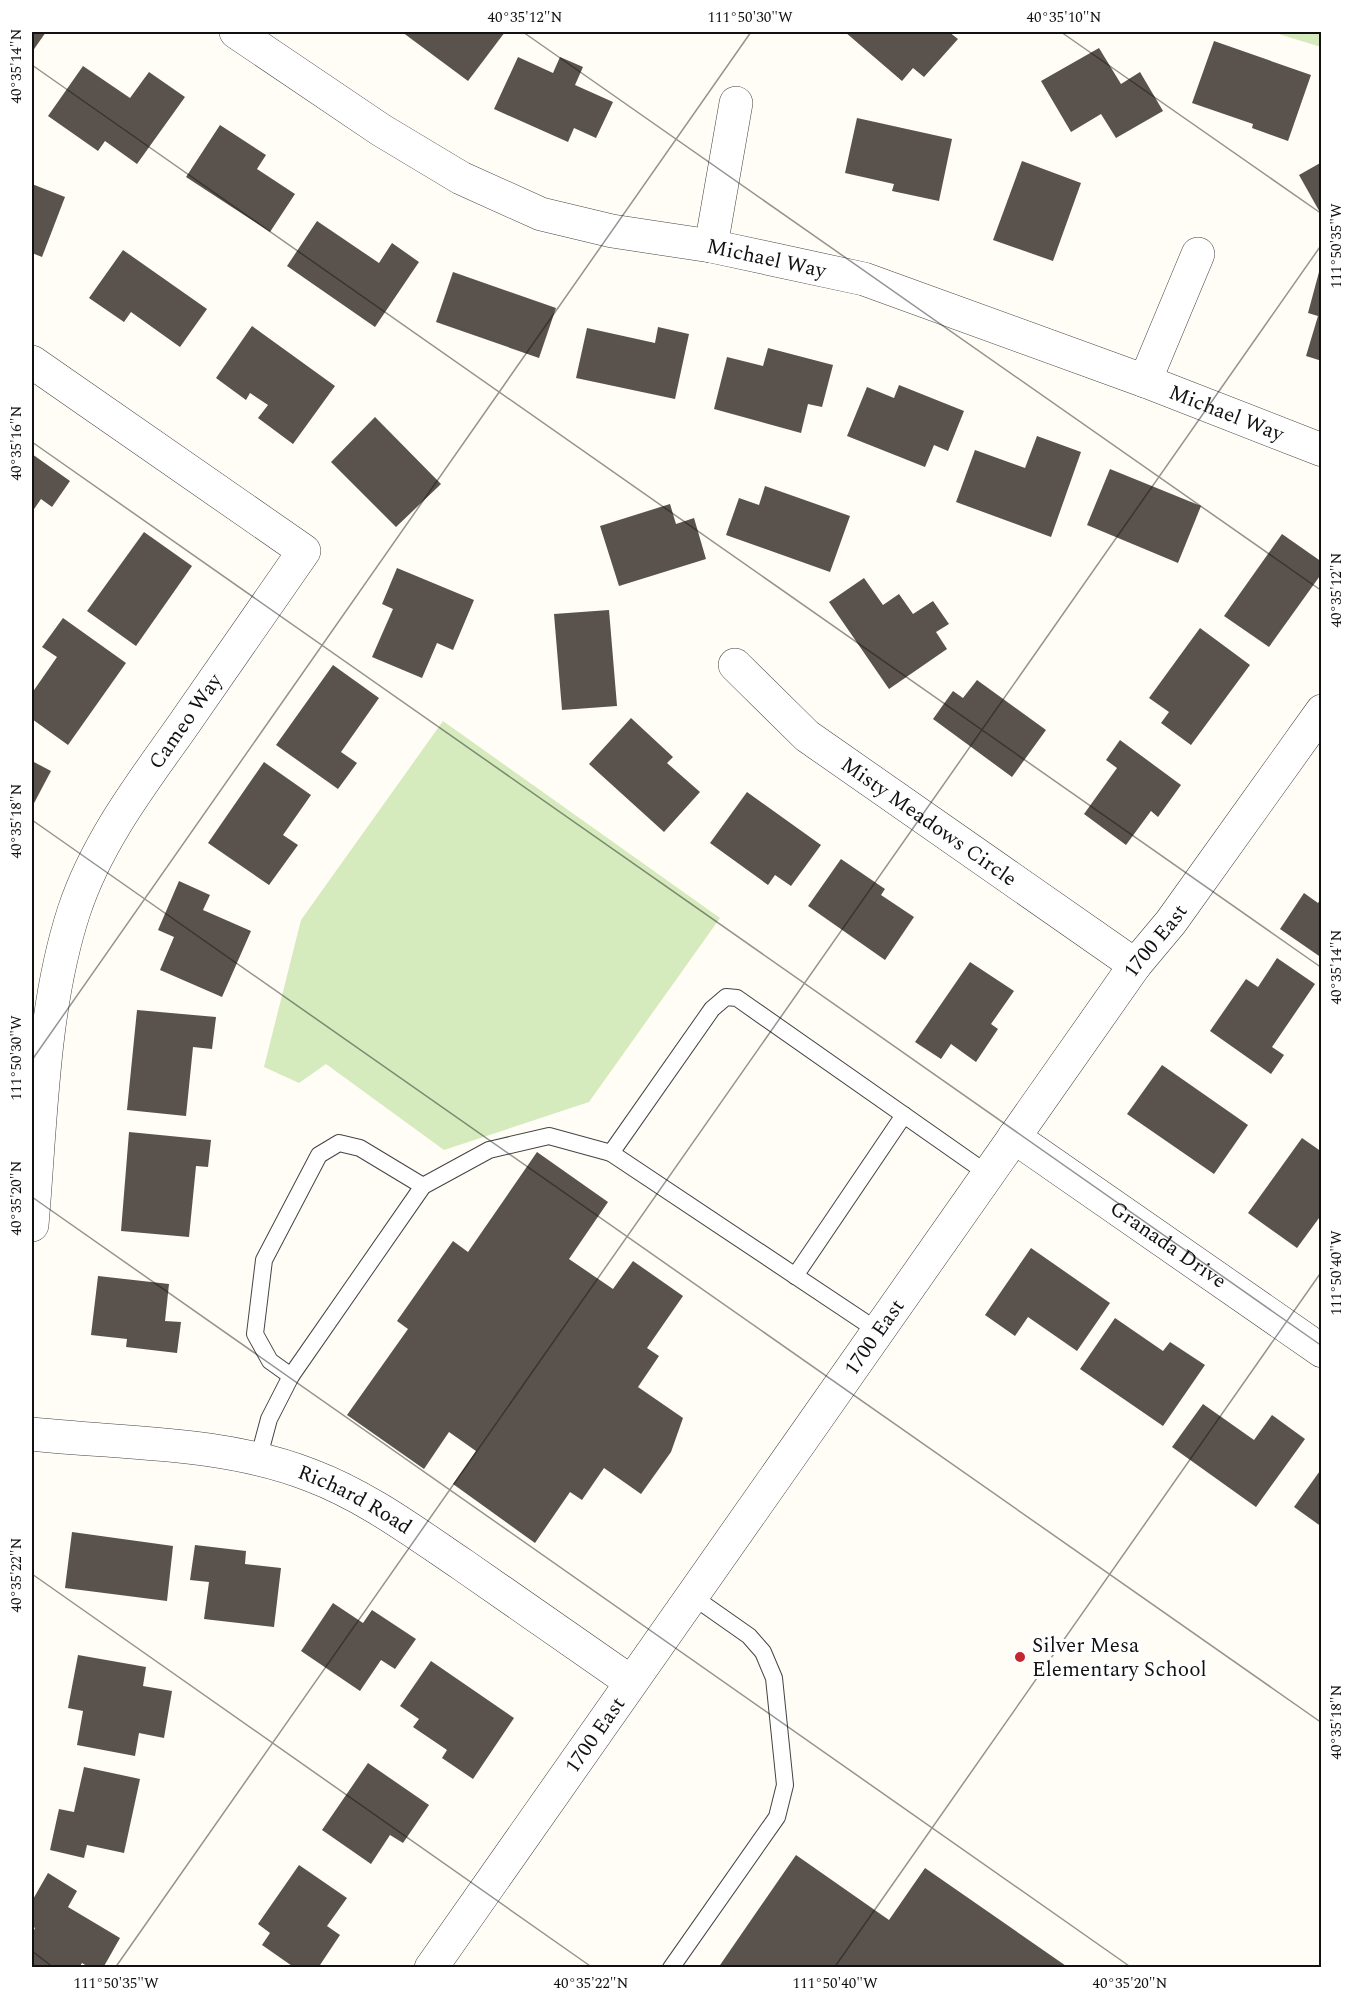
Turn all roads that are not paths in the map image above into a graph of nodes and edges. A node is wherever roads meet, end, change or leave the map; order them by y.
1 (236, 32) edge
2 (736, 103) dead end
3 (711, 246) junction
4 (1198, 254) dead end
5 (32, 362) edge
6 (1145, 381) junction
7 (1322, 450) edge
8 (735, 665) dead end
9 (1322, 711) edge
10 (1135, 965) junction
11 (904, 1115) junction
12 (1014, 1137) junction
13 (611, 1153) junction
14 (988, 1174) junction
15 (423, 1186) junction
16 (32, 1226) edge
17 (795, 1276) junction
18 (878, 1331) junction
19 (1321, 1351) edge
20 (291, 1376) junction
21 (32, 1434) edge
22 (258, 1460) junction
23 (692, 1596) junction
24 (631, 1682) junction
25 (431, 1968) edge
26 (671, 1968) edge

1 - 3 street, Michael Way
2 - 3 street
3 - 6 street, Michael Way
4 - 6 street
5 - 16 street, Cameo Way
6 - 7 street, Michael Way
8 - 10 street, Misty Meadows Circle
9 - 10 street, 1700 East
10 - 12 street, 1700 East
11 - 13 lane
11 - 14 lane
11 - 17 lane
12 - 14 street, 1700 East
12 - 19 street, Granada Drive
13 - 15 lane
13 - 17 lane
14 - 18 street, 1700 East
15 - 20 lane
15 - 20 lane
17 - 18 lane
18 - 23 street, 1700 East
20 - 22 lane
21 - 22 street, Richard Road
22 - 24 street, Richard Road
23 - 24 street, 1700 East
23 - 26 lane
24 - 25 street, 1700 East

